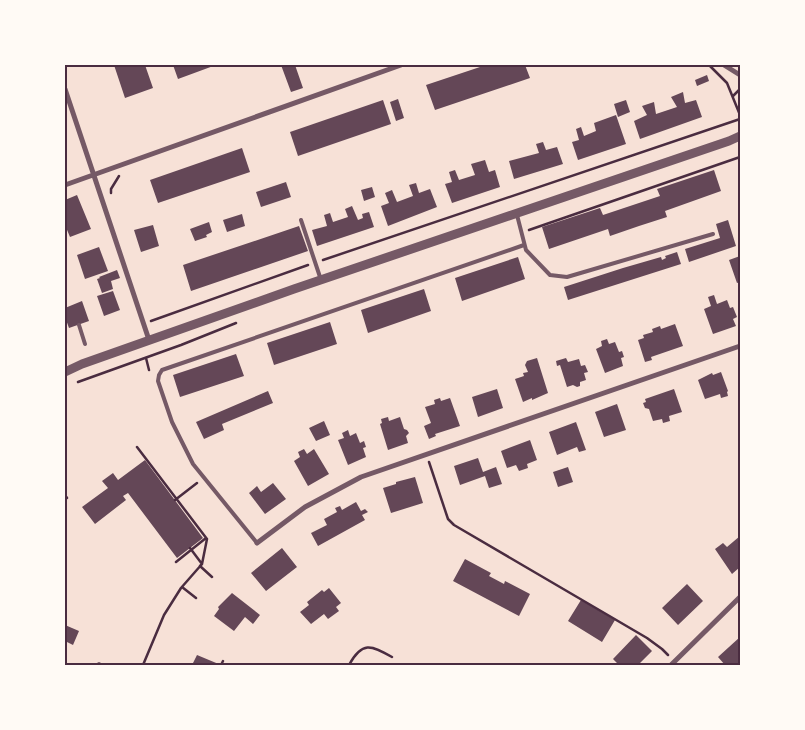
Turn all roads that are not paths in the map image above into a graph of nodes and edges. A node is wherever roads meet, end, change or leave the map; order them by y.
1 (401, 65) edge
2 (724, 65) edge
3 (740, 75) edge
4 (65, 89) edge
5 (740, 136) edge
6 (94, 175) junction
7 (65, 185) edge
8 (516, 212) junction
9 (301, 220) dead end
10 (712, 234) dead end
11 (524, 245) junction
12 (322, 280) junction
13 (78, 325) dead end
14 (149, 340) junction
15 (85, 344) dead end
16 (740, 346) edge
17 (65, 372) edge
18 (257, 543) joint
19 (740, 597) edge
20 (672, 665) edge

1 - 6 street
2 - 3 street
4 - 6 street
5 - 8 street
6 - 7 street
6 - 14 street
8 - 11 lane
8 - 12 street
9 - 12 lane
10 - 11 lane
11 - 18 lane
12 - 14 street
13 - 15 lane
14 - 17 street
16 - 18 street
19 - 20 street

